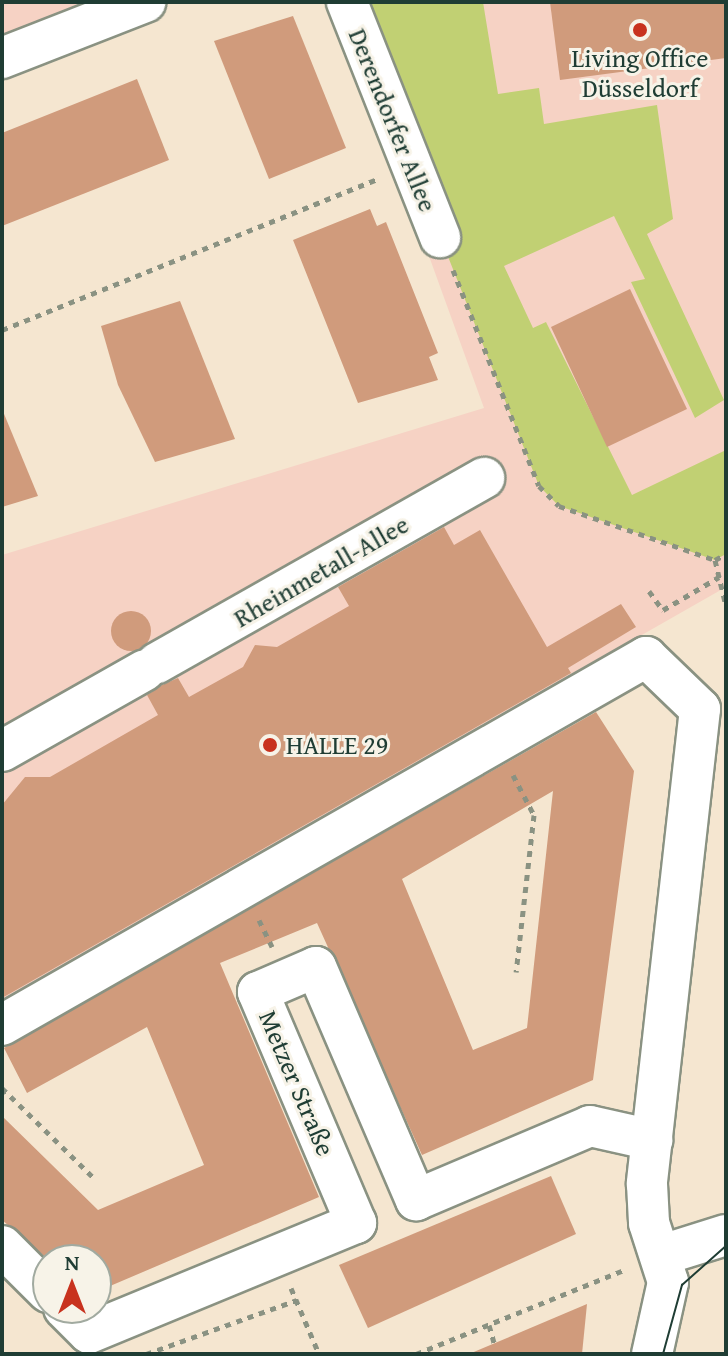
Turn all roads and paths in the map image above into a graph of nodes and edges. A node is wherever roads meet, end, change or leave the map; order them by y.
1 (145, 2) edge
2 (347, 2) edge
3 (66, 16) edge
4 (2, 58) edge
5 (410, 166) junction
6 (440, 237) joint
7 (2, 330) edge
8 (484, 478) dead end
9 (726, 554) edge
10 (715, 560) junction
11 (719, 577) junction
12 (649, 591) dead end
13 (726, 606) edge
14 (495, 742) junction
15 (2, 751) edge
16 (243, 887) junction
17 (516, 972) dead end
18 (288, 980) junction
19 (2, 1025) edge
20 (2, 1088) edge
21 (652, 1140) junction
22 (94, 1178) dead end
23 (726, 1235) edge
24 (2, 1246) edge
25 (665, 1254) junction
26 (277, 1255) junction
27 (32, 1276) edge
28 (297, 1300) junction
29 (112, 1323) edge
30 (80, 1324) edge
31 (111, 1324) edge
32 (489, 1325) junction
33 (494, 1343) dead end
34 (318, 1353) edge
35 (146, 1354) edge
36 (310, 1354) edge
37 (416, 1354) edge
38 (652, 1354) edge

1 - 3 street
2 - 5 street, Derendorfer Allee
3 - 4 street
5 - 6 street, Derendorfer Allee
5 - 7 path
6 - 10 path
8 - 15 street, Rheinmetall-Allee
9 - 10 path
10 - 11 path
11 - 12 path
11 - 13 path
14 - 16 street
14 - 17 path
14 - 21 street
16 - 18 path
16 - 19 street
18 - 21 street, Metzer Straße
18 - 26 street, Metzer Straße
20 - 22 path
21 - 25 street
23 - 25 street
24 - 27 street
25 - 32 path
25 - 38 street
26 - 28 path
26 - 29 street, Metzer Straße
28 - 34 path
28 - 35 path
30 - 31 street, Metzer Straße
32 - 33 path
32 - 37 path
34 - 36 path

